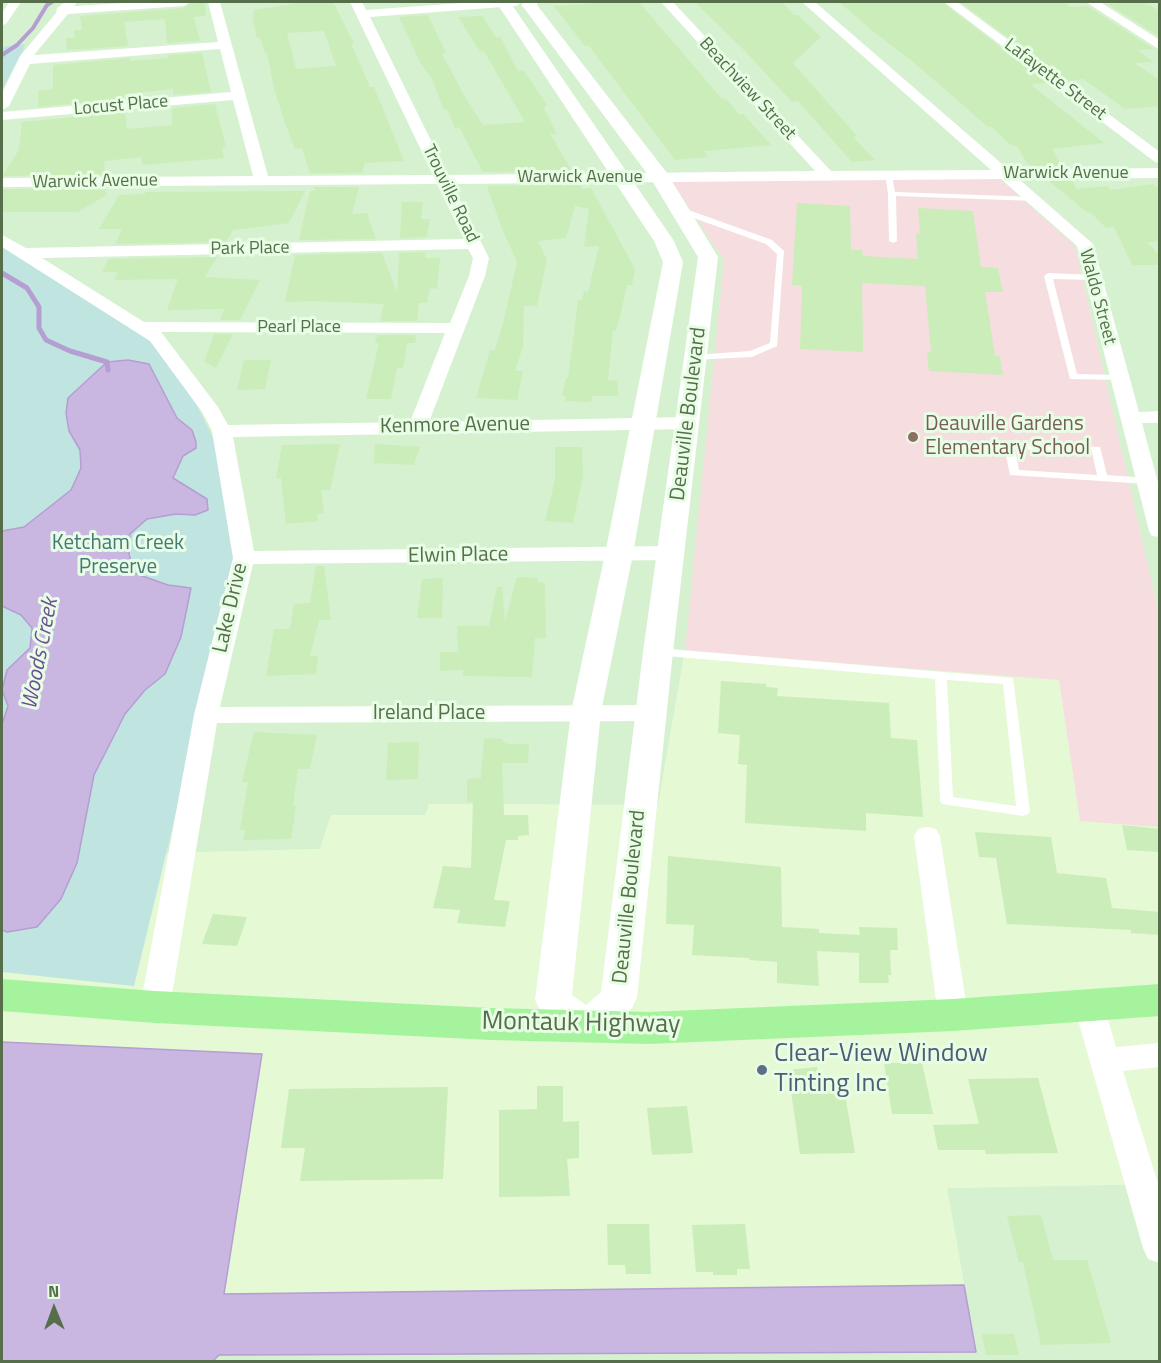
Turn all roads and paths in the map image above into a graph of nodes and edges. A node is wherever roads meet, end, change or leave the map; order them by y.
1 (15, 2) edge
2 (184, 2) edge
3 (214, 2) edge
4 (508, 2) edge
5 (531, 2) edge
6 (667, 2) edge
7 (808, 2) edge
8 (950, 2) edge
9 (1092, 2) edge
10 (66, 6) edge
11 (359, 8) edge
12 (3, 21) edge
13 (225, 45) junction
14 (1160, 46) edge
15 (25, 60) junction
16 (240, 95) junction
17 (2, 106) edge
18 (2, 116) edge
19 (1160, 159) edge
20 (1160, 173) edge
21 (1002, 174) junction
22 (888, 175) junction
23 (826, 176) junction
24 (619, 177) junction
25 (660, 177) junction
26 (442, 179) junction
27 (262, 181) junction
28 (2, 183) edge
29 (892, 194) junction
30 (1035, 199) junction
31 (680, 210) junction
32 (2, 240) edge
33 (893, 241) dead end
34 (476, 244) junction
35 (25, 253) junction
36 (1093, 276) junction
37 (141, 327) junction
38 (457, 328) junction
39 (695, 358) junction
40 (1119, 378) junction
41 (1160, 417) edge
42 (1129, 418) junction
43 (688, 423) junction
44 (643, 424) junction
45 (418, 426) junction
46 (222, 431) junction
47 (1103, 478) junction
48 (1146, 481) junction
49 (1160, 531) edge
50 (671, 553) junction
51 (619, 554) junction
52 (244, 558) junction
53 (658, 652) junction
54 (941, 676) junction
55 (586, 712) junction
56 (651, 713) junction
57 (206, 716) junction
58 (927, 836) dead end
59 (2, 995) edge
60 (1160, 1000) edge
61 (1089, 1006) junction
62 (155, 1007) junction
63 (953, 1015) junction
64 (586, 1026) junction
65 (1160, 1055) edge
66 (1104, 1060) junction
67 (1160, 1248) edge

1 - 12 street
2 - 10 street
3 - 13 street
4 - 11 street
4 - 24 street, Deauville Boulevard
5 - 25 street, Deauville Boulevard
6 - 23 street, Beachview Street
7 - 21 street, Waldo Street
8 - 19 street, Lafayette Street
9 - 14 street
10 - 15 street
11 - 26 street, Trouville Road
13 - 15 street
13 - 16 street
15 - 17 street
16 - 18 street, Locust Place
16 - 27 street
20 - 21 street, Warwick Avenue
21 - 22 street, Warwick Avenue
21 - 30 street, Waldo Street
22 - 23 street, Warwick Avenue
22 - 29 lane
23 - 25 street, Warwick Avenue
24 - 25 street, Warwick Avenue
24 - 26 street, Warwick Avenue
24 - 44 street, Deauville Boulevard
25 - 31 street, Deauville Boulevard
26 - 27 street, Warwick Avenue
26 - 34 street, Trouville Road
27 - 28 street, Warwick Avenue
29 - 30 lane
29 - 33 lane
30 - 36 street, Waldo Street
31 - 39 street, Deauville Boulevard
31 - 39 lane
32 - 35 street, Lake Drive
34 - 35 street, Park Place
34 - 38 street, Trouville Road
35 - 37 street, Lake Drive
36 - 40 street, Waldo Street
36 - 40 lane
37 - 38 street, Pearl Place
37 - 46 street, Lake Drive
38 - 45 street, Trouville Road
39 - 43 street, Deauville Boulevard
40 - 42 street, Waldo Street
41 - 42 street
42 - 48 street, Waldo Street
43 - 44 street, Kenmore Avenue
43 - 50 street, Deauville Boulevard
44 - 45 street, Kenmore Avenue
44 - 51 street, Deauville Boulevard
45 - 46 street, Kenmore Avenue
46 - 52 street, Lake Drive
47 - 47 lane
47 - 48 lane
48 - 49 street, Waldo Street
50 - 51 street, Elwin Place
50 - 53 street, Deauville Boulevard
51 - 52 street, Elwin Place
51 - 55 street, Deauville Boulevard
52 - 57 street, Lake Drive
53 - 54 lane
53 - 56 street, Deauville Boulevard
54 - 54 lane
55 - 56 street, Ireland Place
55 - 57 street, Ireland Place
55 - 64 street, Deauville Boulevard
56 - 64 street, Deauville Boulevard
57 - 62 street, Lake Drive
58 - 63 street
59 - 62 main road, Montauk Highway
60 - 61 main road, Montauk Highway
61 - 63 main road, Montauk Highway
61 - 66 street
62 - 64 main road, Montauk Highway
63 - 64 main road, Montauk Highway
65 - 66 street
66 - 67 street

